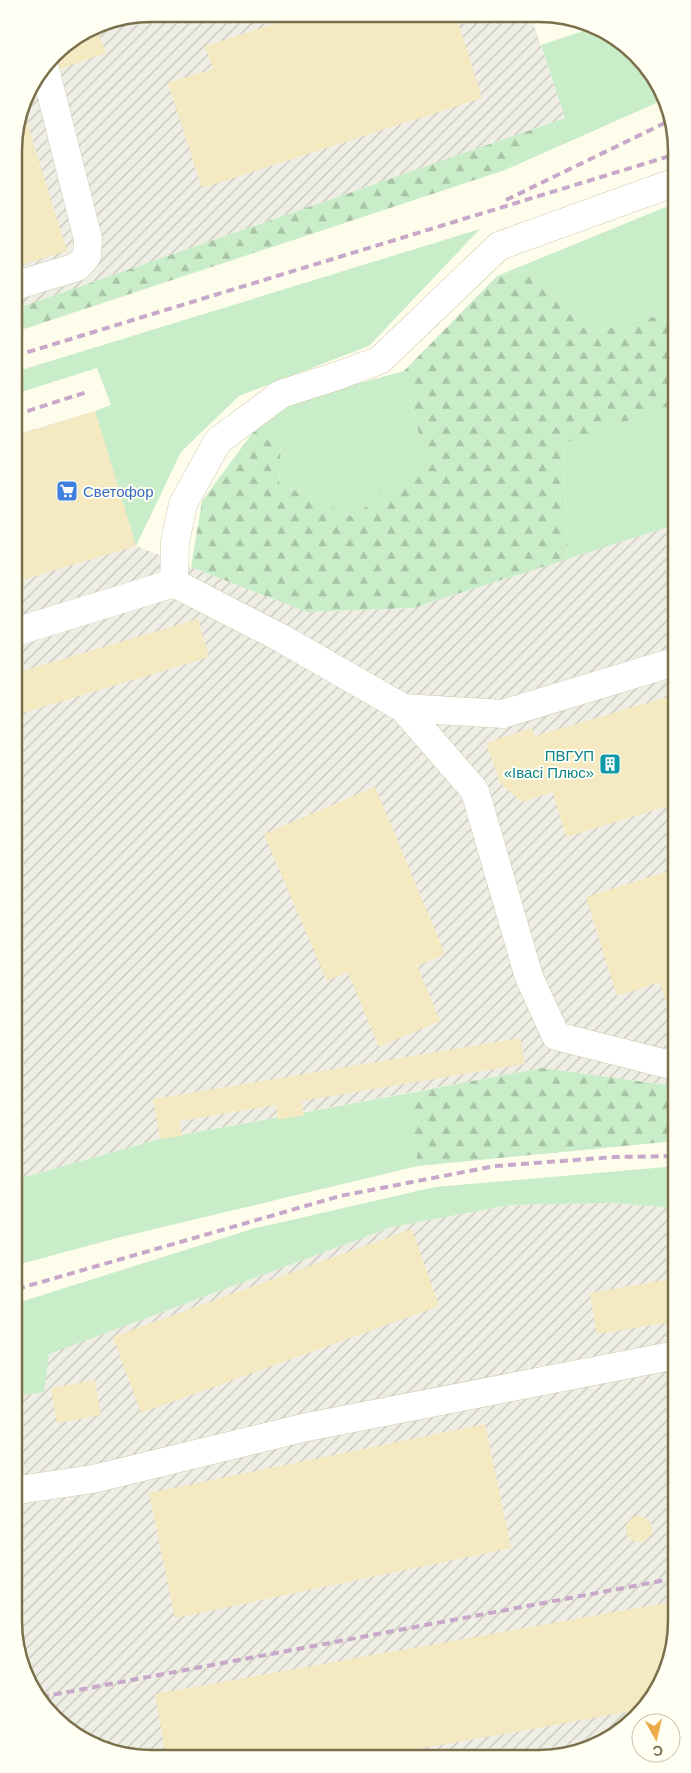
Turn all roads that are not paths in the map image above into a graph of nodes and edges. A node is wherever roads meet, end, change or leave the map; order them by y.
1 (47, 76) edge
2 (668, 185) edge
3 (23, 283) edge
4 (174, 583) junction
5 (23, 630) edge
6 (668, 664) edge
7 (403, 708) junction
8 (668, 1064) edge
9 (668, 1357) edge
10 (22, 1489) edge

1 - 3 lane
2 - 4 lane
4 - 5 lane
4 - 7 lane
6 - 7 lane
7 - 8 lane
9 - 10 lane

